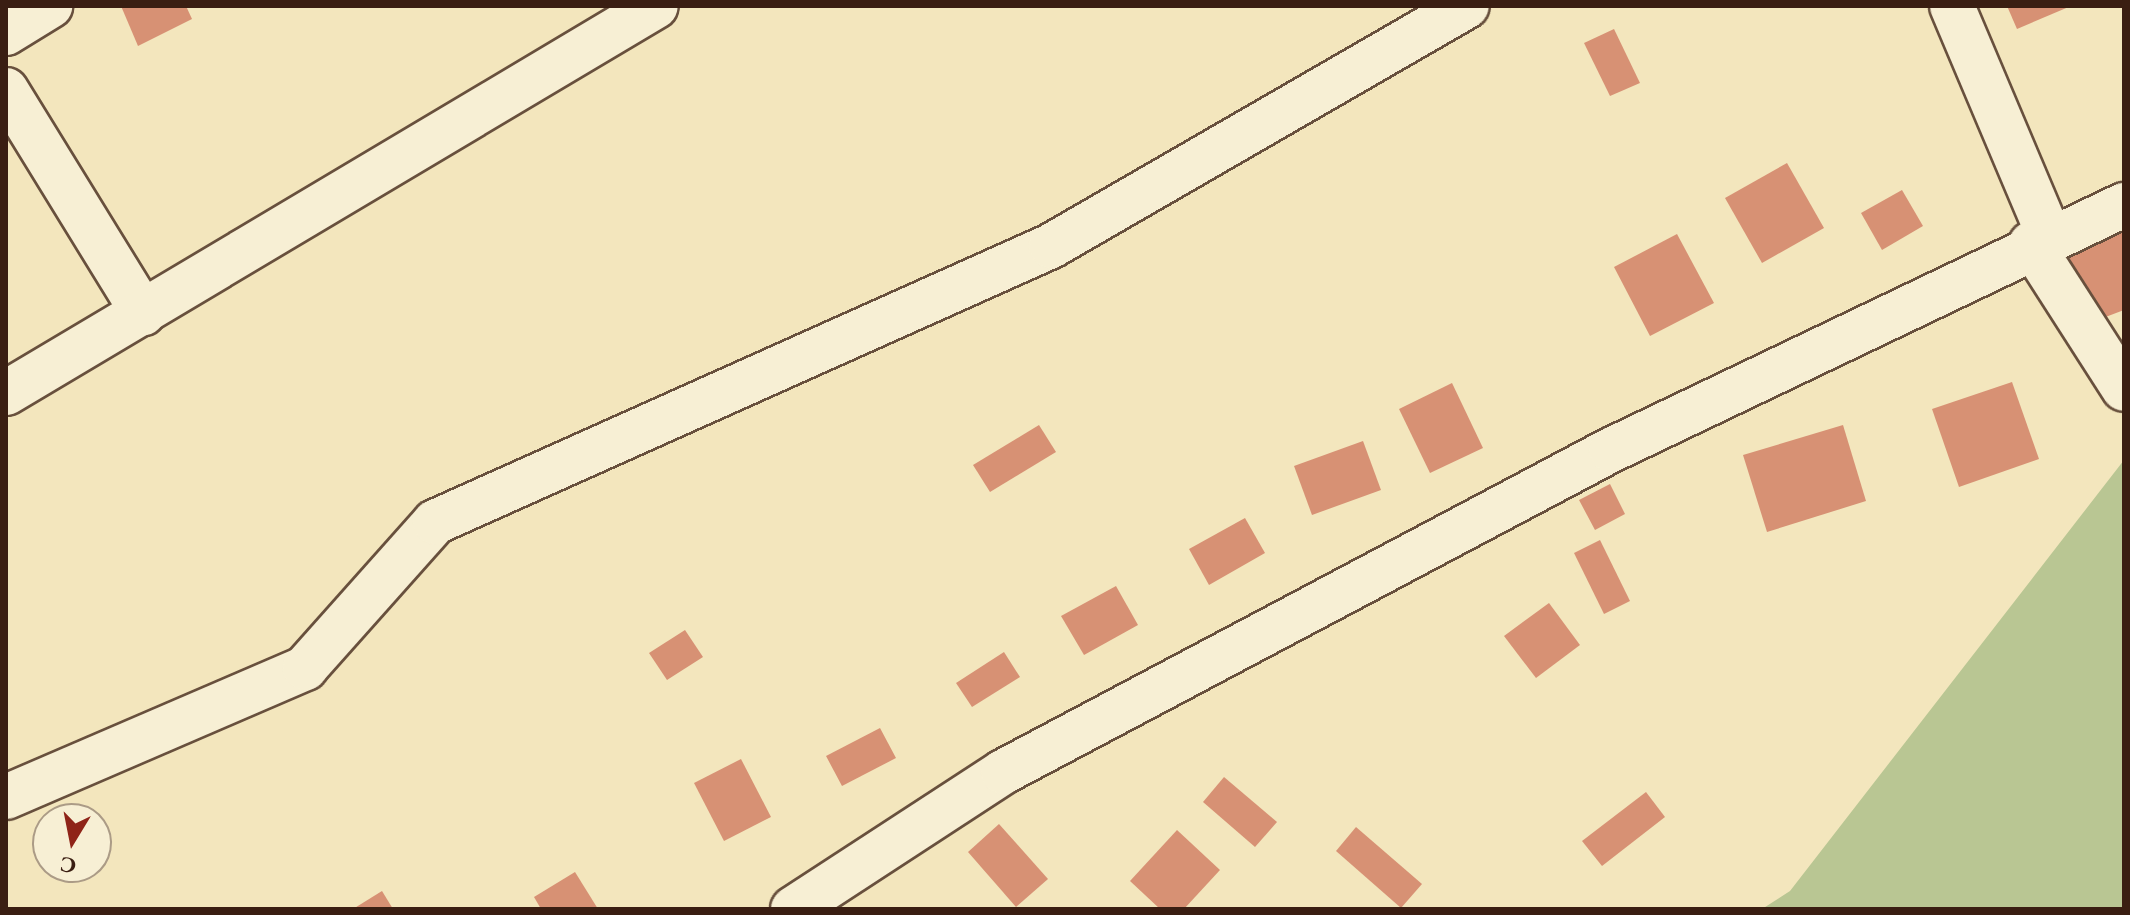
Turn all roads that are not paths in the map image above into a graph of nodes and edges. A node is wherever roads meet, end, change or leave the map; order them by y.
1 (50, 6) edge
2 (656, 6) edge
3 (1467, 6) edge
4 (1952, 6) edge
5 (6, 33) edge
6 (6, 90) edge
7 (2124, 205) edge
8 (2040, 240) junction
9 (143, 313) junction
10 (2124, 389) edge
11 (6, 393) edge
12 (6, 797) edge
13 (793, 909) edge

1 - 5 street
2 - 9 street
3 - 12 street
4 - 8 street
6 - 9 street
7 - 8 street
8 - 10 street
8 - 13 street
9 - 11 street

